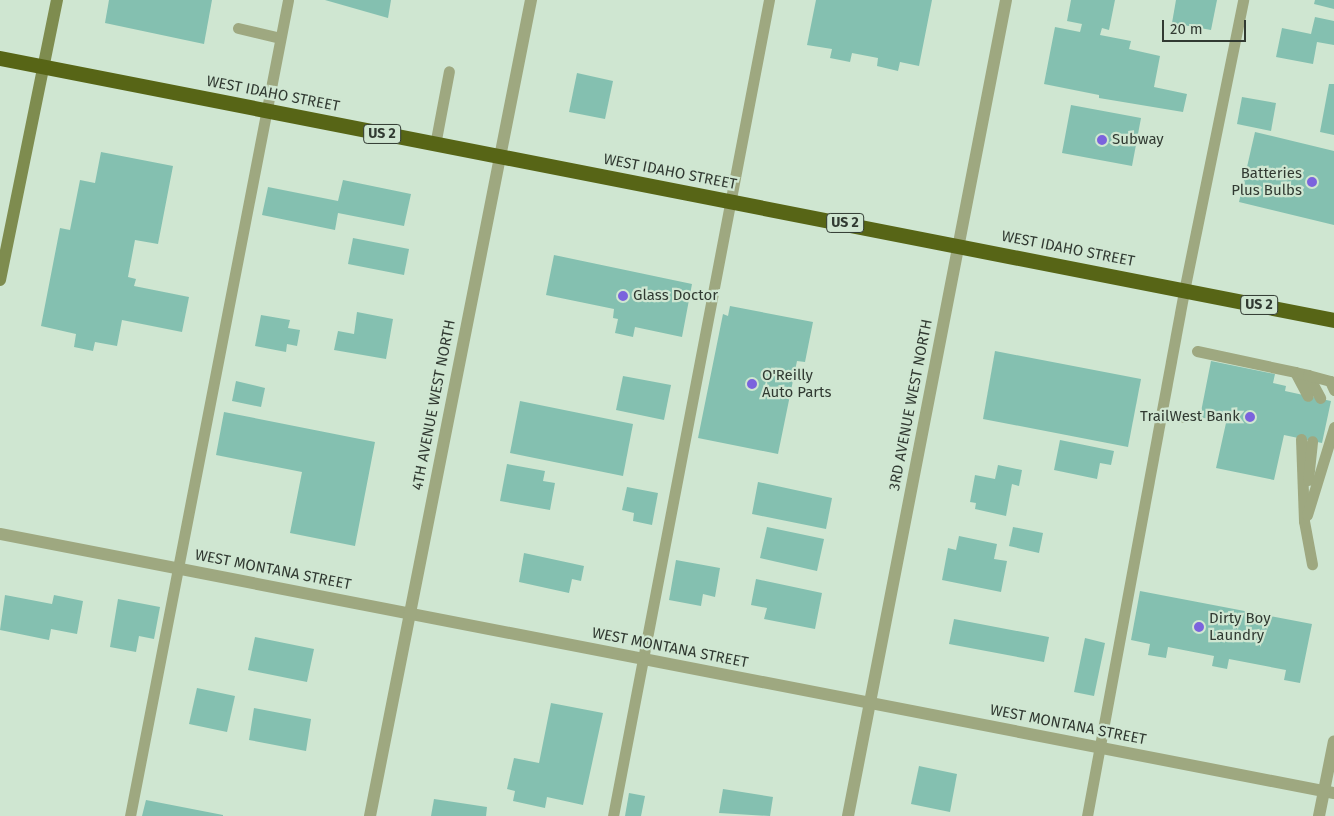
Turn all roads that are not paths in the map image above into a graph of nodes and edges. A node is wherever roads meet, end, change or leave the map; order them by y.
1 (57, 0) edge
2 (288, 0) edge
3 (531, 0) edge
4 (770, 0) edge
5 (1006, 0) edge
6 (1243, 0) edge
7 (238, 28) dead end
8 (280, 38) junction
9 (0, 58) edge
10 (43, 66) junction
11 (449, 71) dead end
12 (266, 110) junction
13 (435, 145) junction
14 (499, 158) junction
15 (731, 202) junction
16 (959, 245) junction
17 (0, 280) edge
18 (1184, 291) junction
19 (1334, 320) edge
20 (1197, 352) dead end
21 (1295, 372) junction
22 (1308, 375) junction
23 (1334, 390) edge
24 (1308, 396) dead end
25 (1320, 398) dead end
26 (1162, 413) junction
27 (1184, 417) dead end
28 (1334, 427) edge
29 (1307, 440) dead end
30 (1304, 521) junction
31 (0, 534) edge
32 (1312, 564) dead end
33 (179, 568) junction
34 (410, 614) junction
35 (643, 659) junction
36 (867, 702) junction
37 (1334, 742) edge
38 (1100, 748) junction
39 (1329, 792) edge
40 (130, 816) edge
41 (370, 816) edge
42 (613, 816) edge
43 (848, 816) edge
44 (1088, 816) edge
45 (1319, 816) edge

1 - 10 street
2 - 8 lane
3 - 14 street, 4TH AVENUE WEST NORTH
4 - 15 lane
5 - 16 street, 3RD AVENUE WEST NORTH
6 - 18 lane
7 - 8 lane
8 - 12 lane
9 - 10 highway, WEST IDAHO STREET / US 2
10 - 12 highway, WEST IDAHO STREET / US 2
10 - 17 street
11 - 13 lane
12 - 13 highway, WEST IDAHO STREET / US 2
12 - 33 lane
13 - 14 highway, WEST IDAHO STREET / US 2
14 - 15 highway, WEST IDAHO STREET / US 2
14 - 34 street, 4TH AVENUE WEST NORTH
15 - 16 highway, WEST IDAHO STREET / US 2
15 - 35 lane
16 - 18 highway, WEST IDAHO STREET / US 2
16 - 36 street, 3RD AVENUE WEST NORTH
18 - 19 highway, WEST IDAHO STREET / US 2
18 - 26 lane
20 - 21 lane
21 - 22 lane
21 - 24 lane
22 - 23 lane
22 - 25 lane
26 - 27 lane
26 - 38 lane
28 - 30 lane
29 - 30 lane
30 - 32 lane
31 - 33 street, WEST MONTANA STREET
33 - 34 street, WEST MONTANA STREET
33 - 40 lane
34 - 35 street, WEST MONTANA STREET
34 - 41 street, 4TH AVENUE WEST NORTH
35 - 36 street, WEST MONTANA STREET
35 - 42 lane
36 - 38 street, WEST MONTANA STREET
36 - 43 street, 3RD AVENUE WEST NORTH
37 - 39 street
38 - 39 street, WEST MONTANA STREET
38 - 44 lane
39 - 45 street

